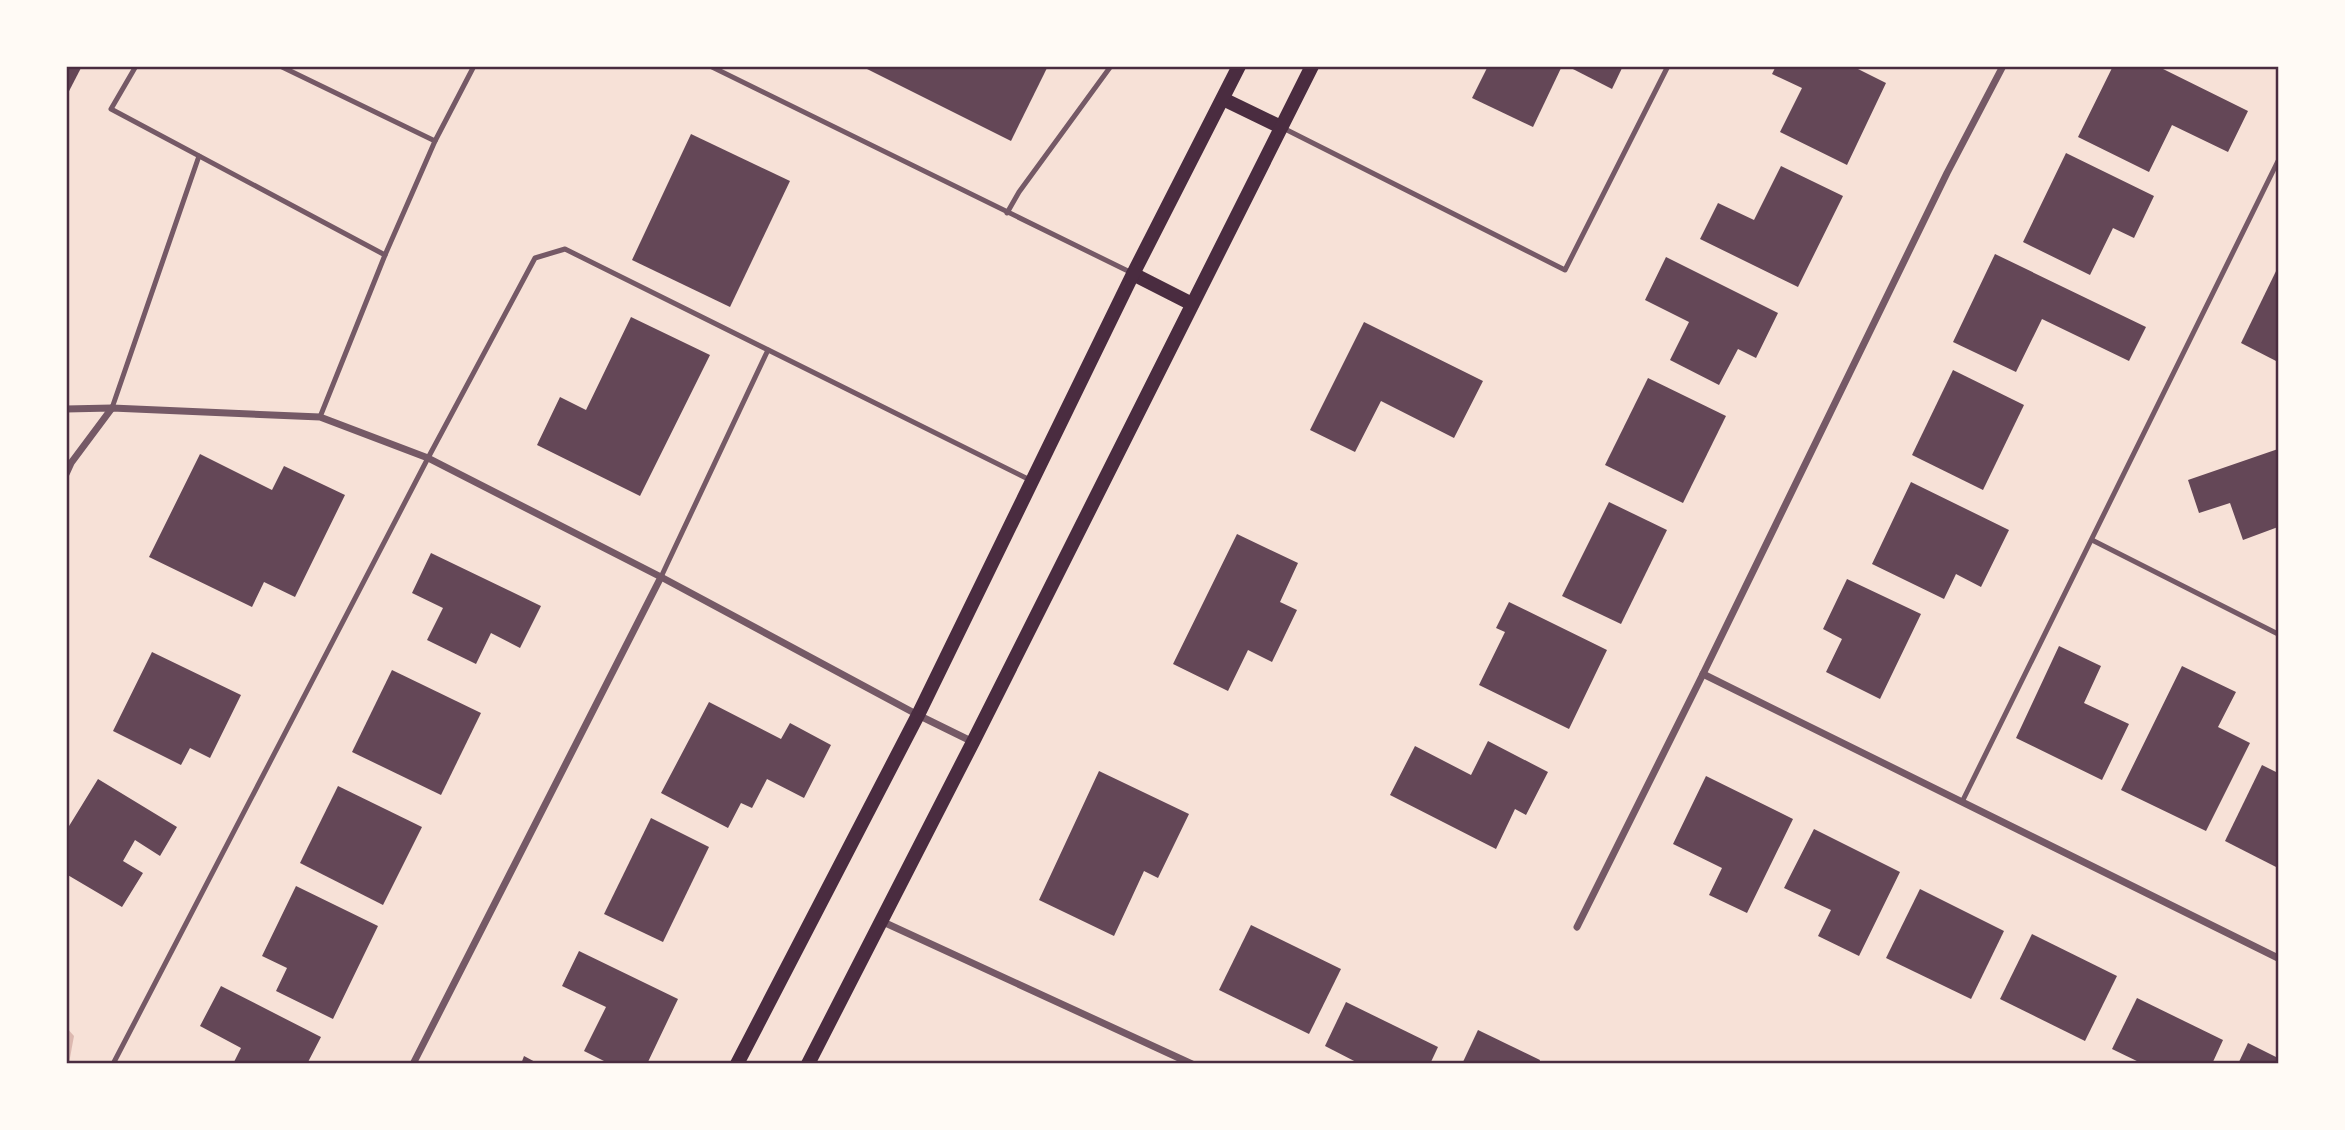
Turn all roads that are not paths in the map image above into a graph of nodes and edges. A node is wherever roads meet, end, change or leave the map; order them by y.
1 (136, 66) edge
2 (280, 66) edge
3 (474, 66) edge
4 (710, 66) edge
5 (1111, 66) edge
6 (1239, 66) edge
7 (1312, 66) edge
8 (1668, 66) edge
9 (2003, 66) edge
10 (1223, 99) junction
11 (1281, 127) junction
12 (435, 141) junction
13 (199, 156) junction
14 (2278, 161) edge
15 (1007, 214) junction
16 (385, 255) junction
17 (1133, 274) junction
18 (1192, 304) junction
19 (768, 350) junction
20 (112, 408) junction
21 (66, 409) edge
22 (320, 417) junction
23 (428, 458) junction
24 (66, 474) edge
25 (1031, 481) junction
26 (2092, 540) junction
27 (661, 577) junction
28 (2278, 634) edge
29 (1703, 674) junction
30 (918, 715) junction
31 (973, 741) junction
32 (1962, 802) junction
33 (880, 921) junction
34 (1577, 928) dead end
35 (2278, 958) edge
36 (113, 1063) edge
37 (413, 1063) edge
38 (737, 1063) edge
39 (808, 1063) edge
40 (1192, 1063) edge

1 - 13 lane
2 - 12 lane
3 - 12 lane
4 - 15 lane
5 - 15 lane
6 - 10 main road
7 - 11 main road
8 - 11 lane
9 - 29 street
10 - 11 main road
10 - 17 main road
11 - 18 main road
12 - 16 lane
13 - 16 lane
13 - 20 lane
14 - 26 lane
15 - 17 lane
16 - 22 lane
17 - 18 main road
17 - 25 main road
18 - 31 main road
19 - 23 lane
19 - 25 lane
19 - 27 lane
20 - 21 street
20 - 22 street
20 - 24 street
22 - 23 street
23 - 27 street
23 - 36 lane
25 - 30 main road
26 - 28 lane
26 - 32 lane
27 - 30 street
27 - 37 street
29 - 32 street
29 - 34 street
30 - 31 street
30 - 38 main road
31 - 33 main road
32 - 35 street
33 - 39 main road
33 - 40 street

